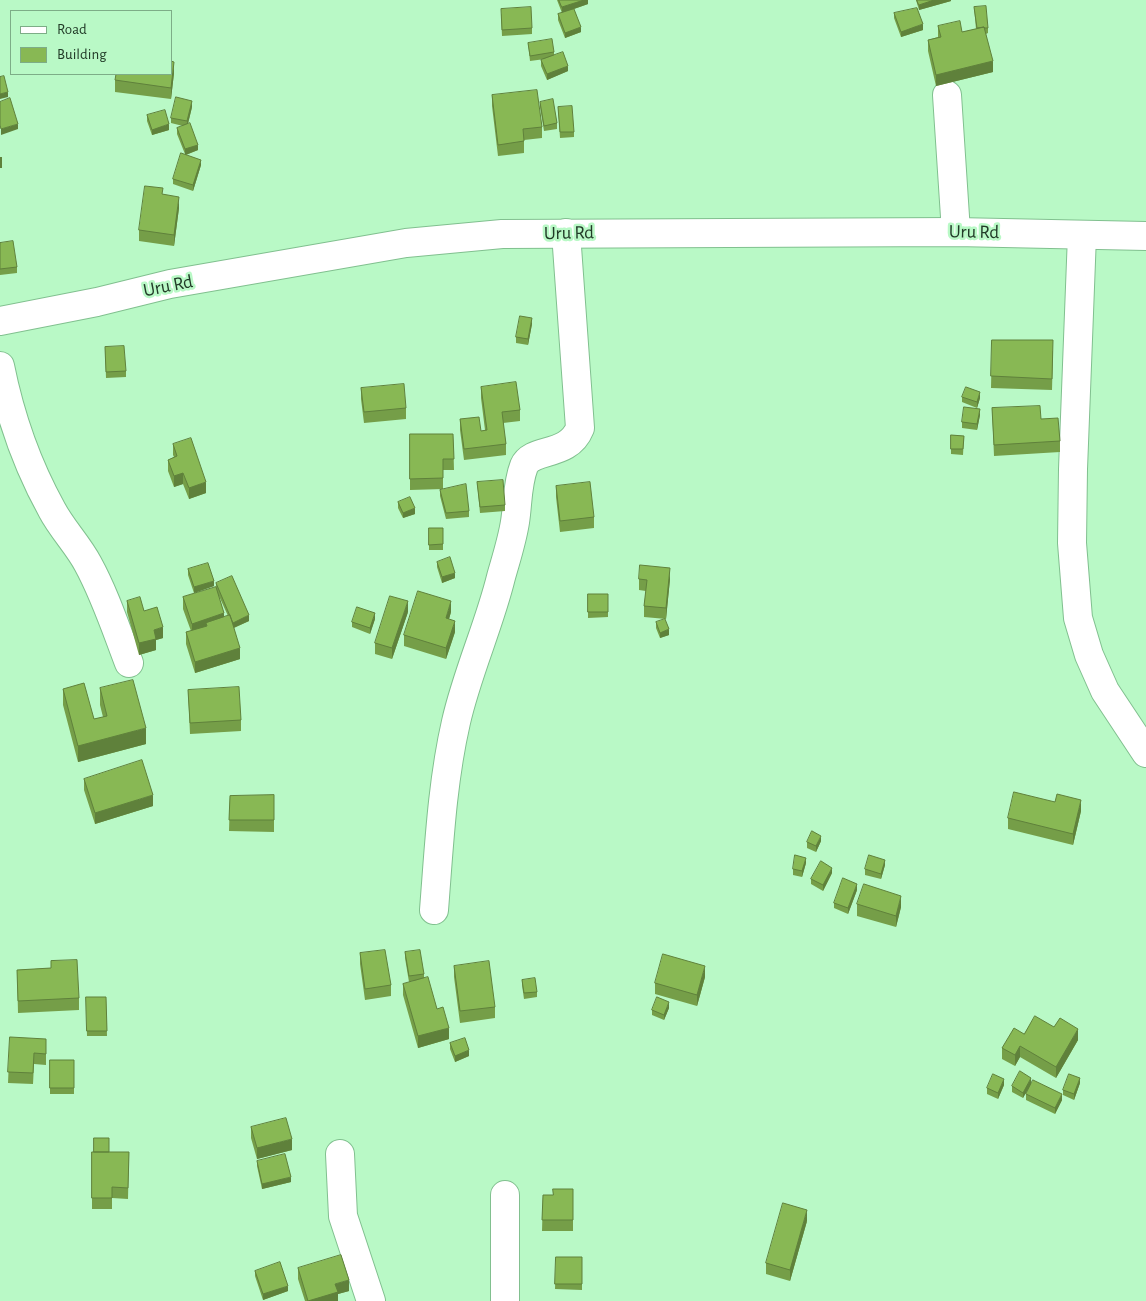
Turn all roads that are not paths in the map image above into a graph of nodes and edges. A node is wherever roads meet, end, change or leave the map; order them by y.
1 (947, 94) dead end
2 (956, 232) junction
3 (566, 233) junction
4 (1082, 235) junction
5 (1146, 236) edge
6 (0, 321) edge
7 (0, 366) edge
8 (129, 663) dead end
9 (1146, 753) edge
10 (434, 910) dead end
11 (340, 1154) dead end
12 (504, 1195) dead end
13 (370, 1301) edge
14 (505, 1301) edge

1 - 2 street
2 - 3 street, Uru Rd
2 - 4 street, Uru Rd
3 - 6 street, Uru Rd
3 - 10 street
4 - 5 street, Uru Rd
4 - 9 street
7 - 8 street
11 - 13 street
12 - 14 street

